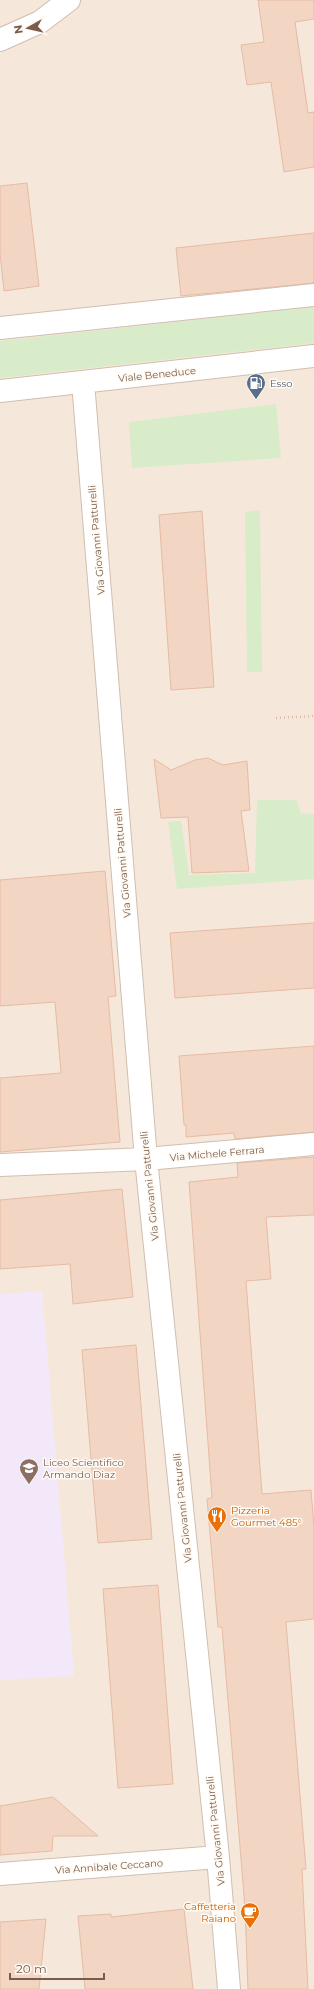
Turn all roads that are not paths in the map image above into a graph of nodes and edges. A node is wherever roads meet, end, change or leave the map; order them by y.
1 (69, 0) edge
2 (0, 40) edge
3 (314, 295) edge
4 (0, 328) edge
5 (314, 356) edge
6 (83, 382) junction
7 (0, 391) edge
8 (314, 1144) edge
9 (146, 1159) junction
10 (0, 1165) edge
11 (218, 1857) junction
12 (0, 1874) edge
13 (229, 1989) edge

1 - 2 street
3 - 4 street
5 - 6 street, Viale Beneduce
6 - 7 street, Viale Beneduce
6 - 9 street, Via Giovanni Patturelli
8 - 9 street, Via Michele Ferrara
9 - 10 street, Via Michele Ferrara
9 - 11 street, Via Giovanni Patturelli
11 - 12 street, Via Annibale Ceccano
11 - 13 street, Via Giovanni Patturelli

